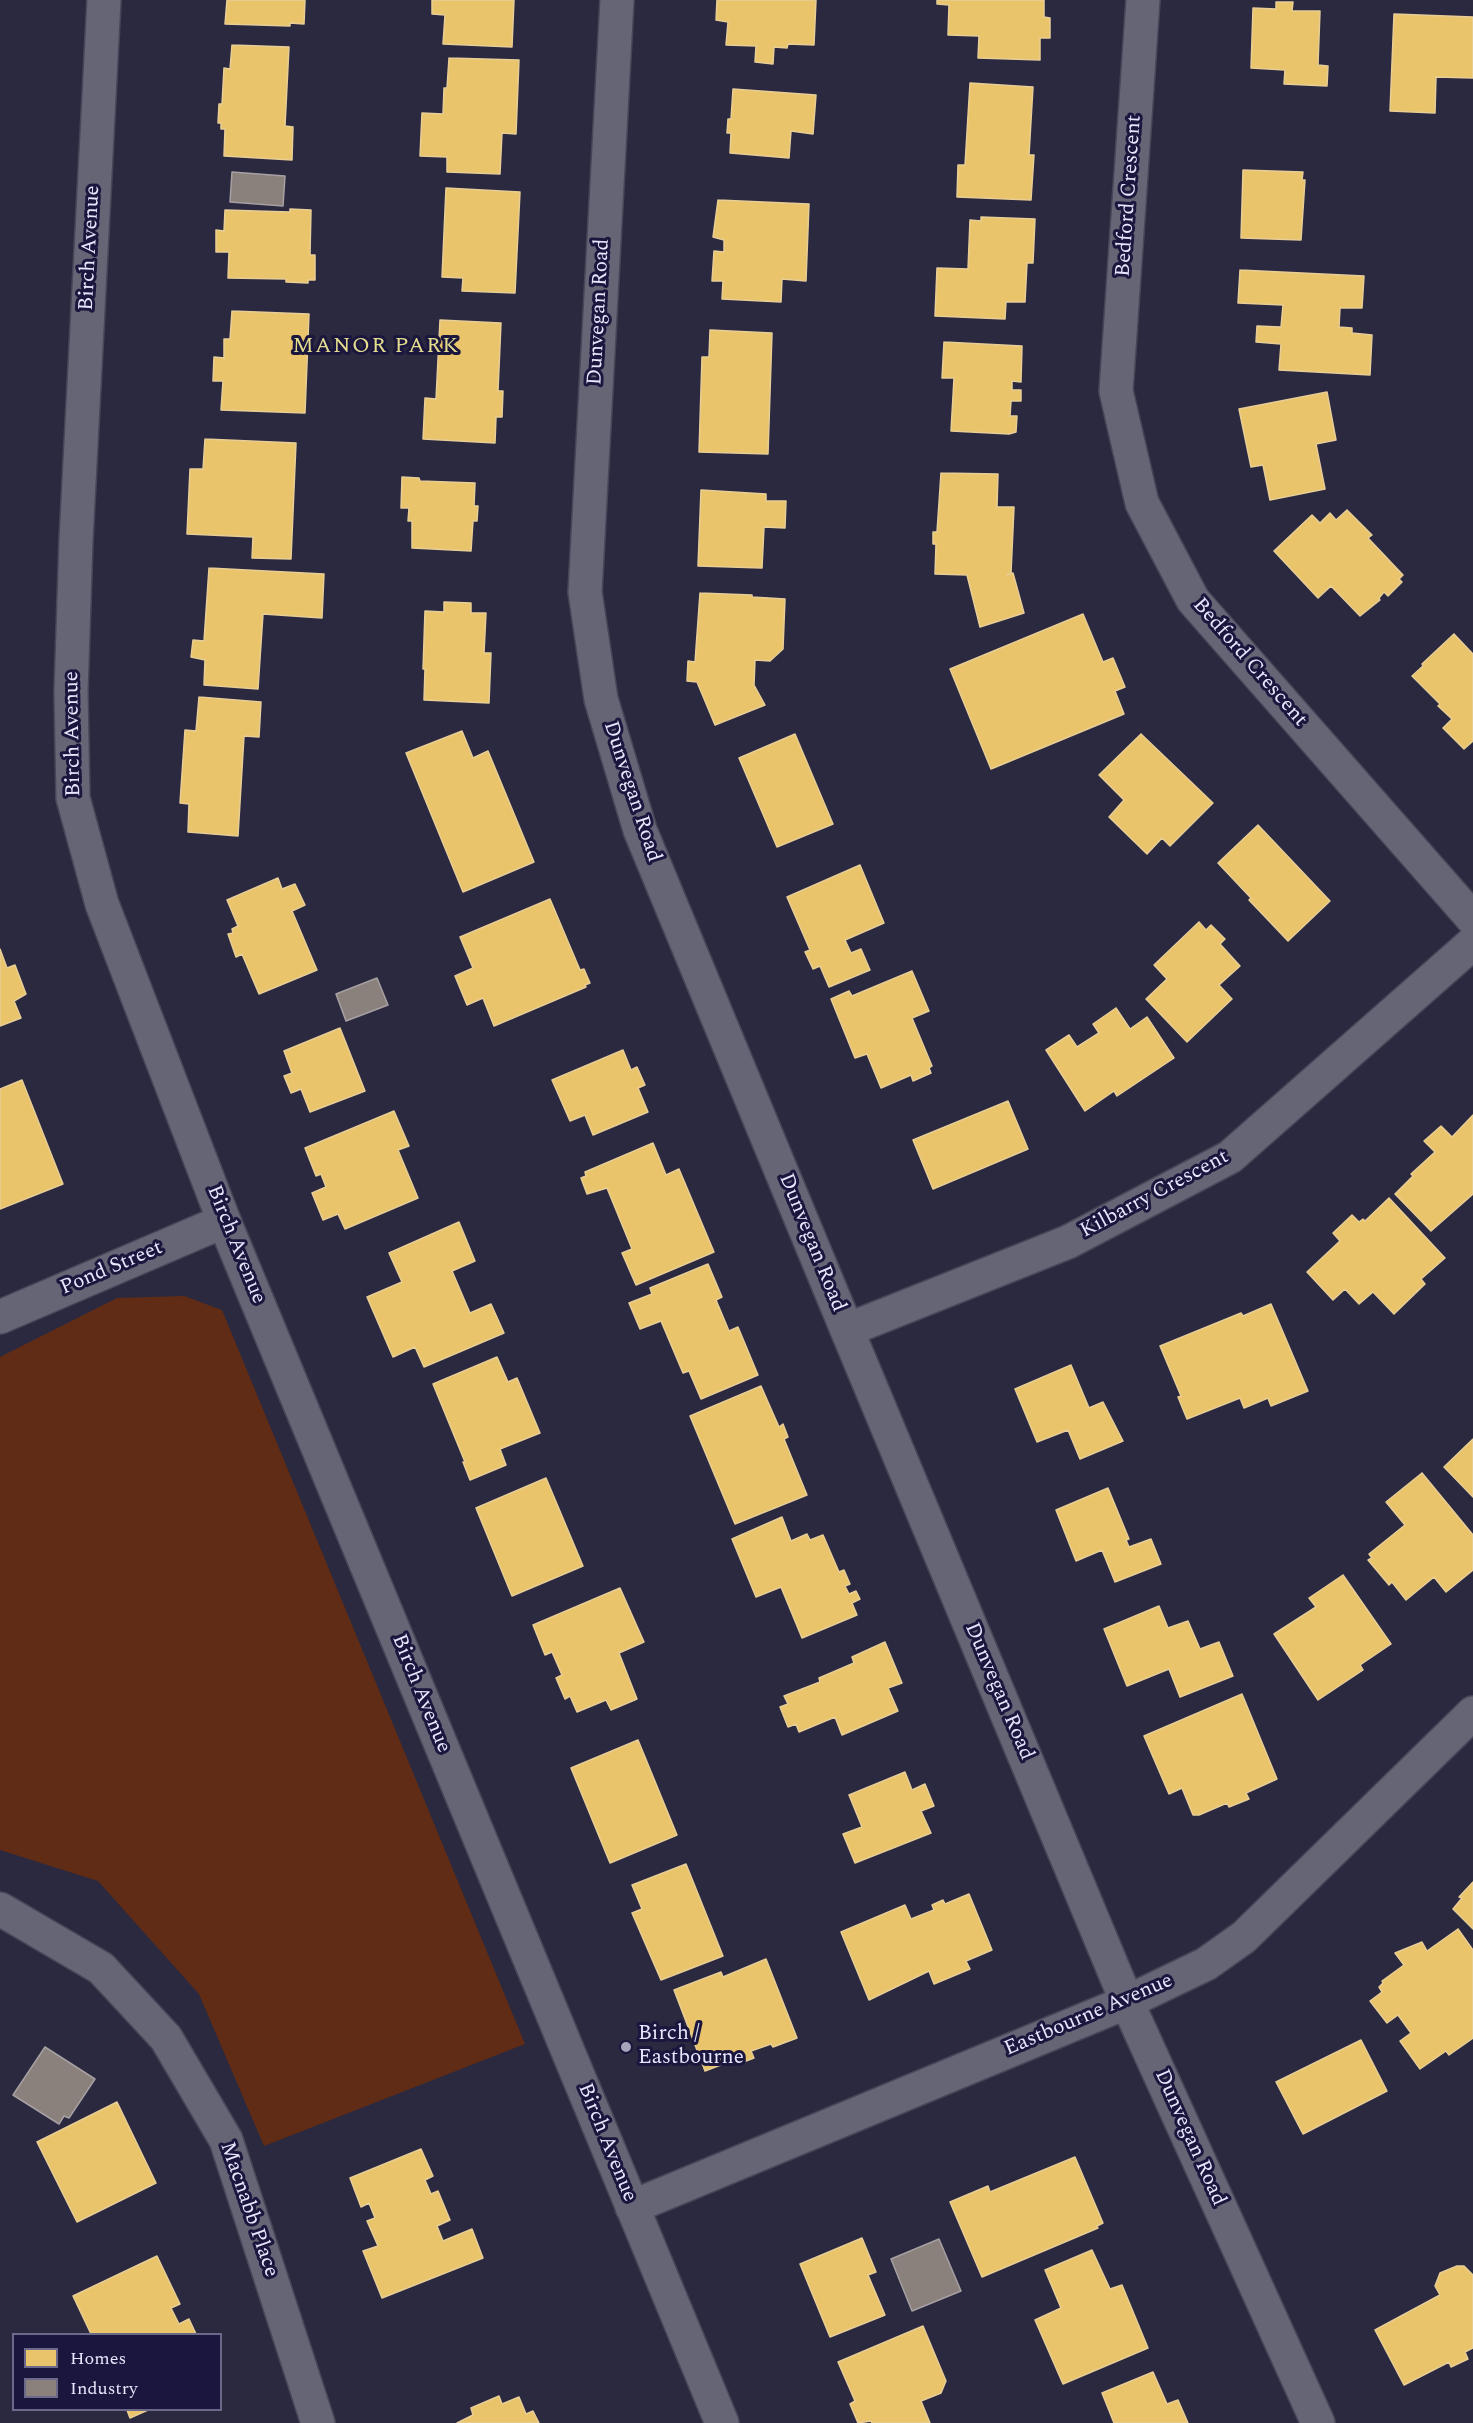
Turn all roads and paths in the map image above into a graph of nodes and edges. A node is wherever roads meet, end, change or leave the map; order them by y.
1 (104, 0) edge
2 (617, 0) edge
3 (1143, 0) edge
4 (1473, 919) edge
5 (1473, 943) edge
6 (224, 1221) junction
7 (0, 1317) edge
8 (847, 1330) junction
9 (1473, 1713) edge
10 (0, 1909) edge
11 (1127, 2002) junction
12 (632, 2207) junction
13 (318, 2423) edge
14 (722, 2423) edge
15 (1318, 2423) edge

1 - 6 street, Birch Avenue
2 - 8 street, Dunvegan Road
3 - 4 street, Bedford Crescent
5 - 8 street, Kilbarry Crescent
6 - 7 street, Pond Street
6 - 12 street, Birch Avenue
8 - 11 street, Dunvegan Road
9 - 11 street, Eastbourne Avenue
10 - 13 street, Macnabb Place
11 - 12 street, Eastbourne Avenue
11 - 15 street, Dunvegan Road
12 - 14 street, Birch Avenue

